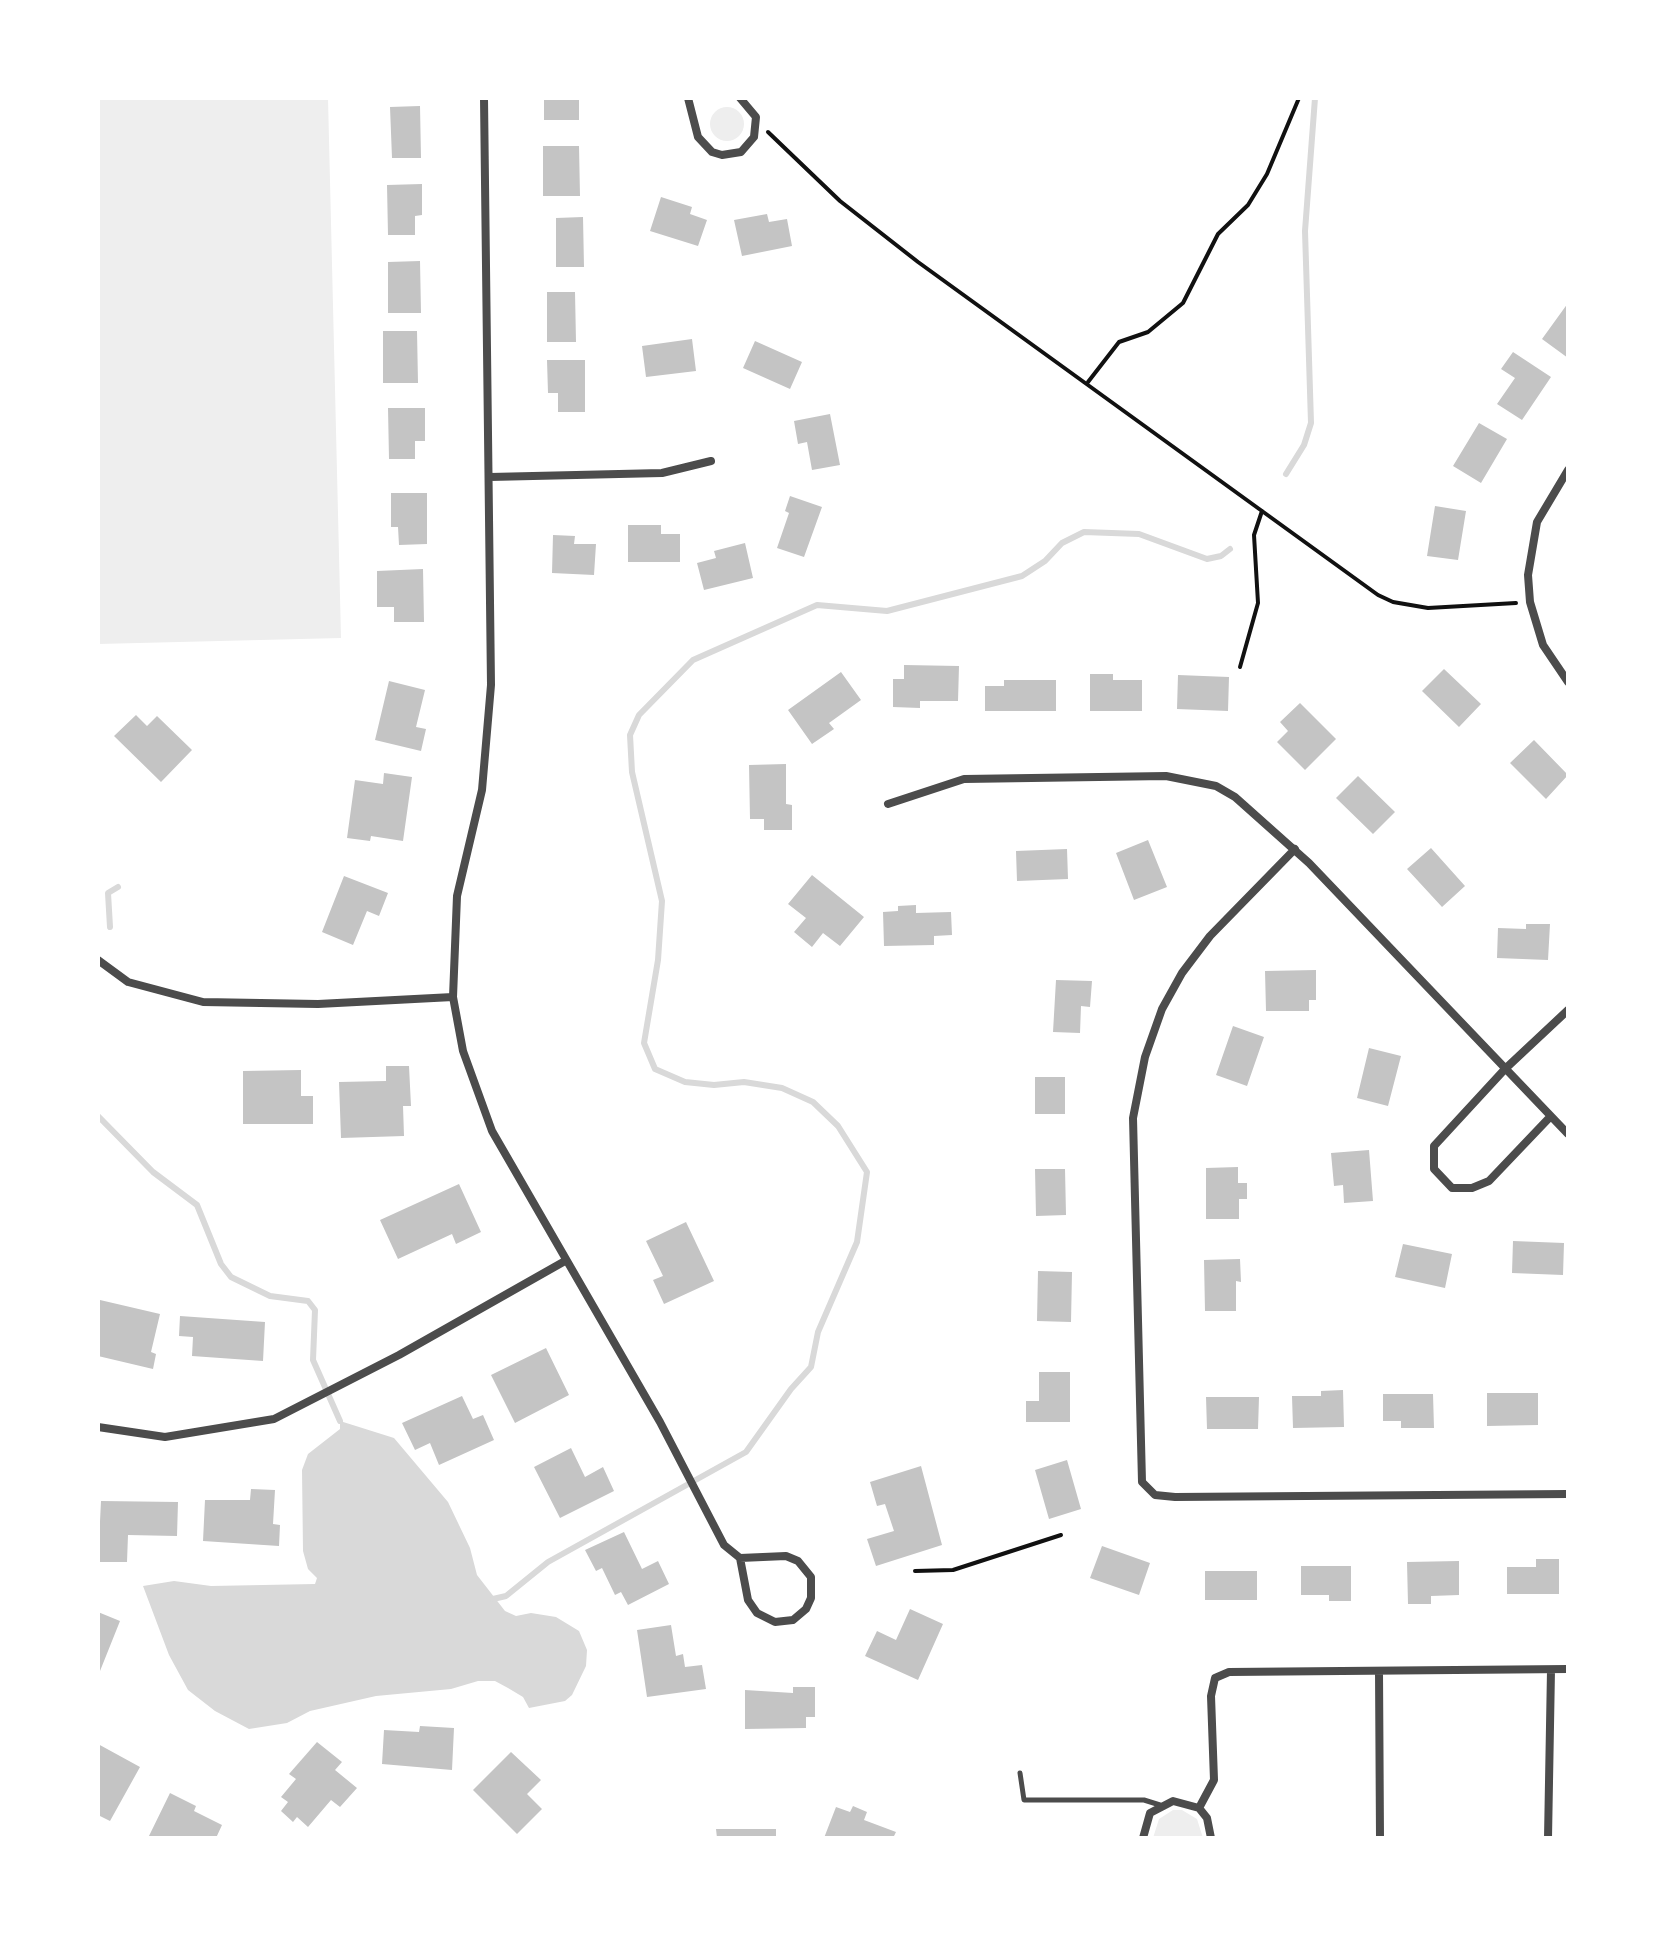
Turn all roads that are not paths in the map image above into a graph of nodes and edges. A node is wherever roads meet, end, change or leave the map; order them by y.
1 (484, 98) edge
2 (688, 98) edge
3 (740, 98) edge
4 (711, 461) dead end
5 (1568, 470) edge
6 (490, 477) junction
7 (1568, 682) edge
8 (888, 804) dead end
9 (1295, 849) junction
10 (98, 960) edge
11 (453, 997) junction
12 (1568, 1010) edge
13 (1505, 1069) junction
14 (1550, 1117) junction
15 (1568, 1134) edge
16 (565, 1261) junction
17 (98, 1427) edge
18 (1568, 1494) edge
19 (740, 1558) junction
20 (1568, 1669) edge
21 (1551, 1670) junction
22 (1379, 1671) junction
23 (1020, 1773) dead end
24 (1160, 1805) junction
25 (1199, 1808) junction
26 (1143, 1838) edge
27 (1211, 1838) edge
28 (1380, 1838) edge
29 (1548, 1838) edge

1 - 6 street
2 - 3 street
4 - 6 street
5 - 7 street
6 - 11 street
8 - 9 street
9 - 13 street
9 - 18 street
10 - 11 street
11 - 16 street
12 - 13 street
13 - 14 street
13 - 14 street
14 - 15 street
16 - 17 street
16 - 19 street
19 - 19 street
20 - 21 street
21 - 22 street
21 - 29 street
22 - 25 street
22 - 28 street
23 - 24 lane
24 - 25 street
24 - 26 street
25 - 27 street

